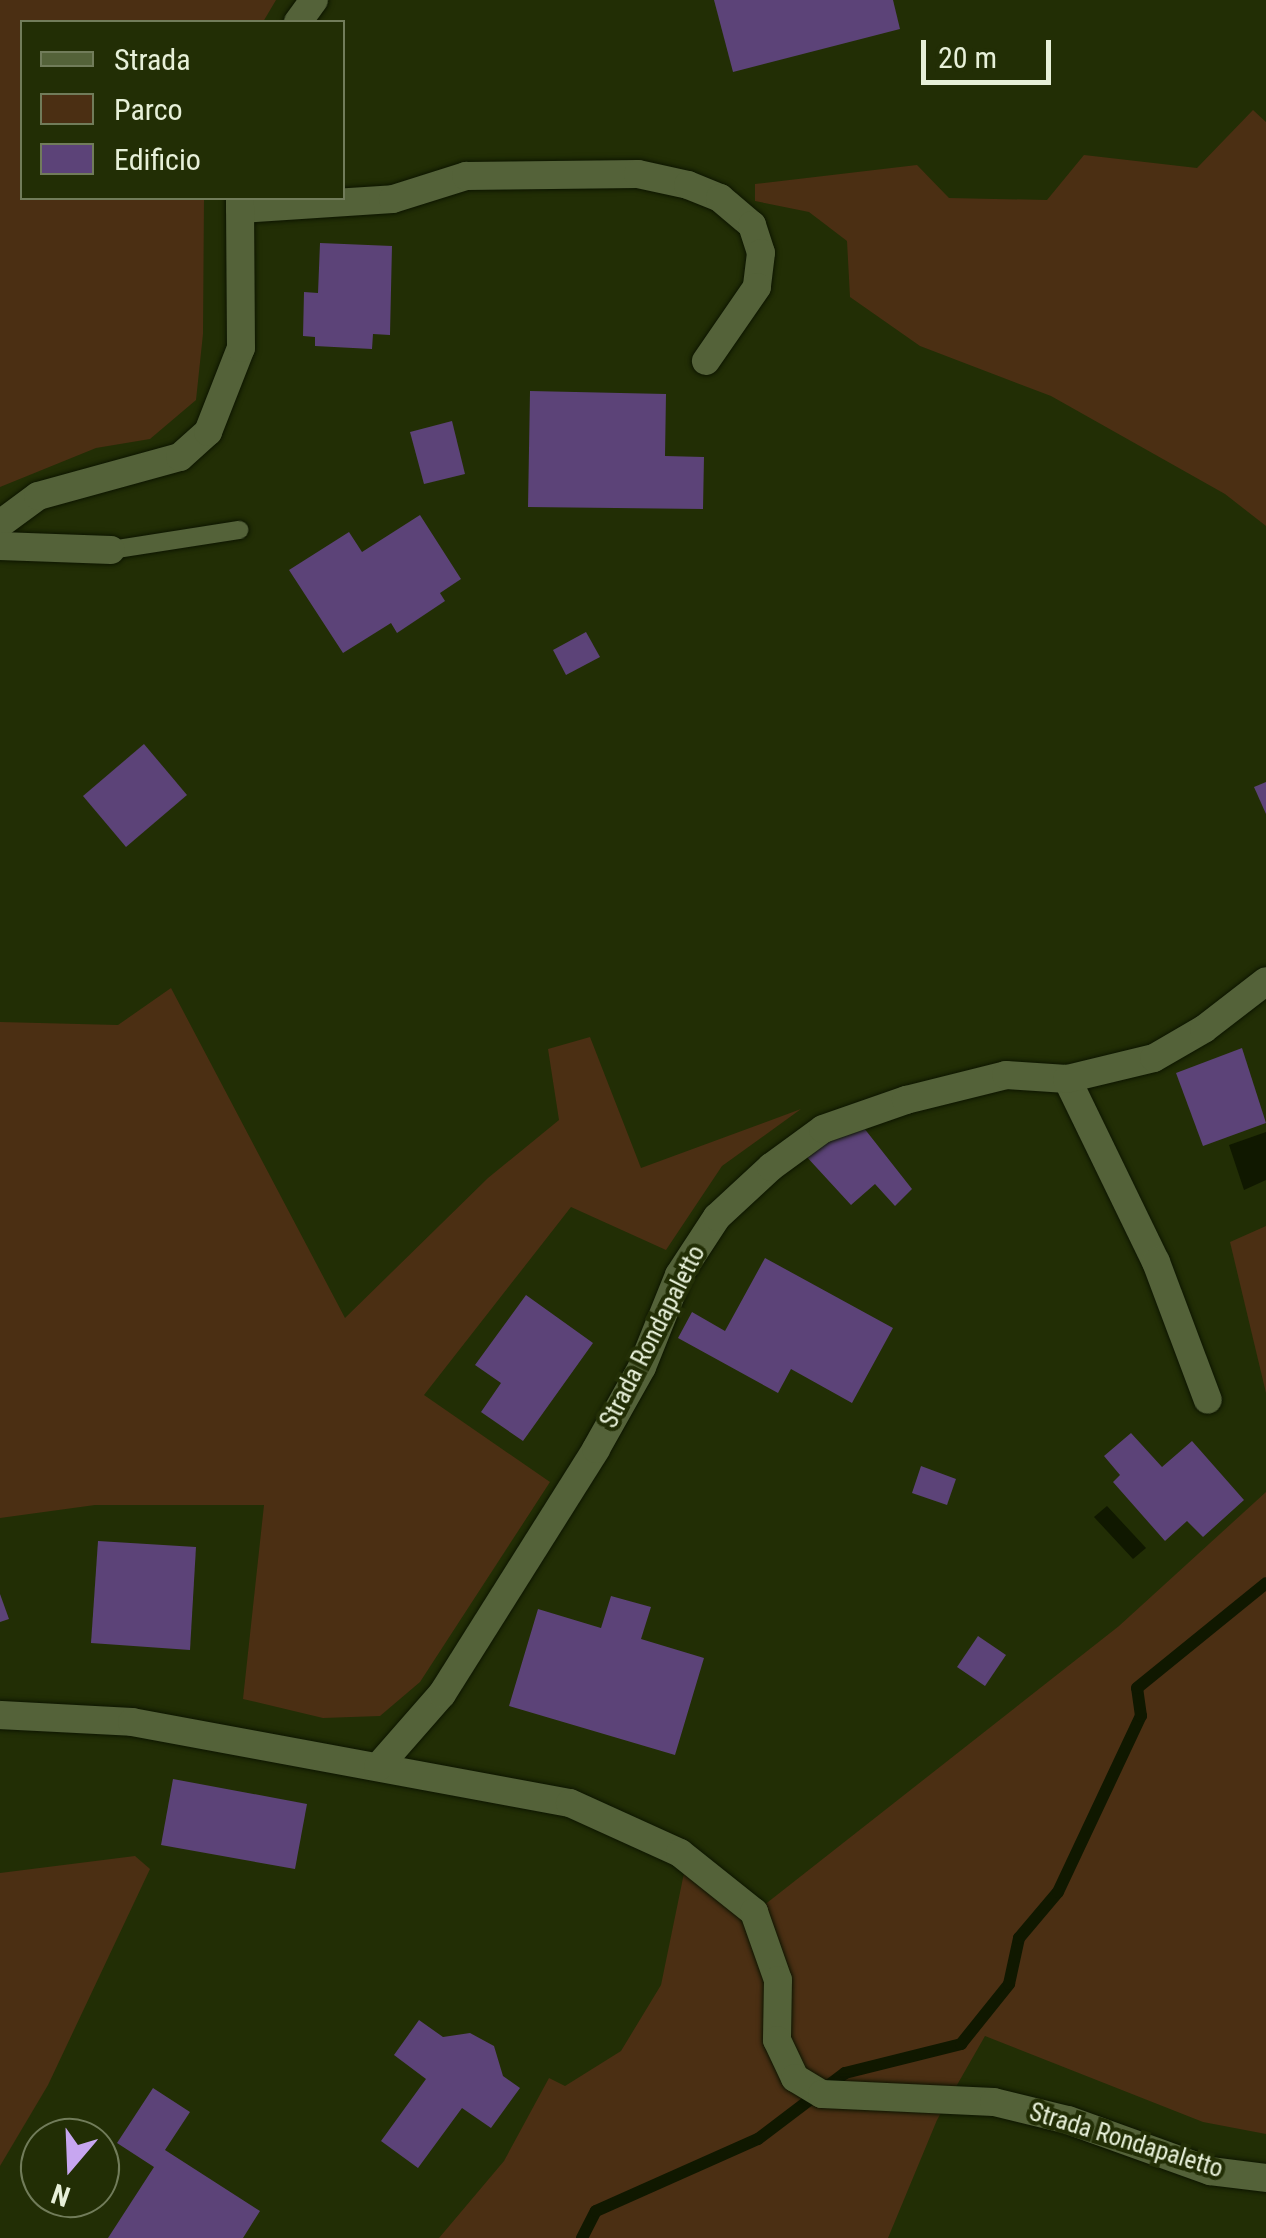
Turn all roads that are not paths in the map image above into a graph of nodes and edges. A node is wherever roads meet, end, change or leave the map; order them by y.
1 (240, 203) edge
2 (706, 361) dead end
3 (0, 524) edge
4 (239, 530) dead end
5 (0, 546) edge
6 (110, 550) joint
7 (1266, 981) edge
8 (1067, 1080) junction
9 (1208, 1400) dead end
10 (0, 1715) edge
11 (378, 1768) junction
12 (1266, 2178) edge

1 - 2 street
1 - 3 street
4 - 6 lane
5 - 6 street
7 - 8 street, Strada Rondapaletto
8 - 9 street
8 - 11 street, Strada Rondapaletto
10 - 11 street, Strada Rondapaletto
11 - 12 street, Strada Rondapaletto

